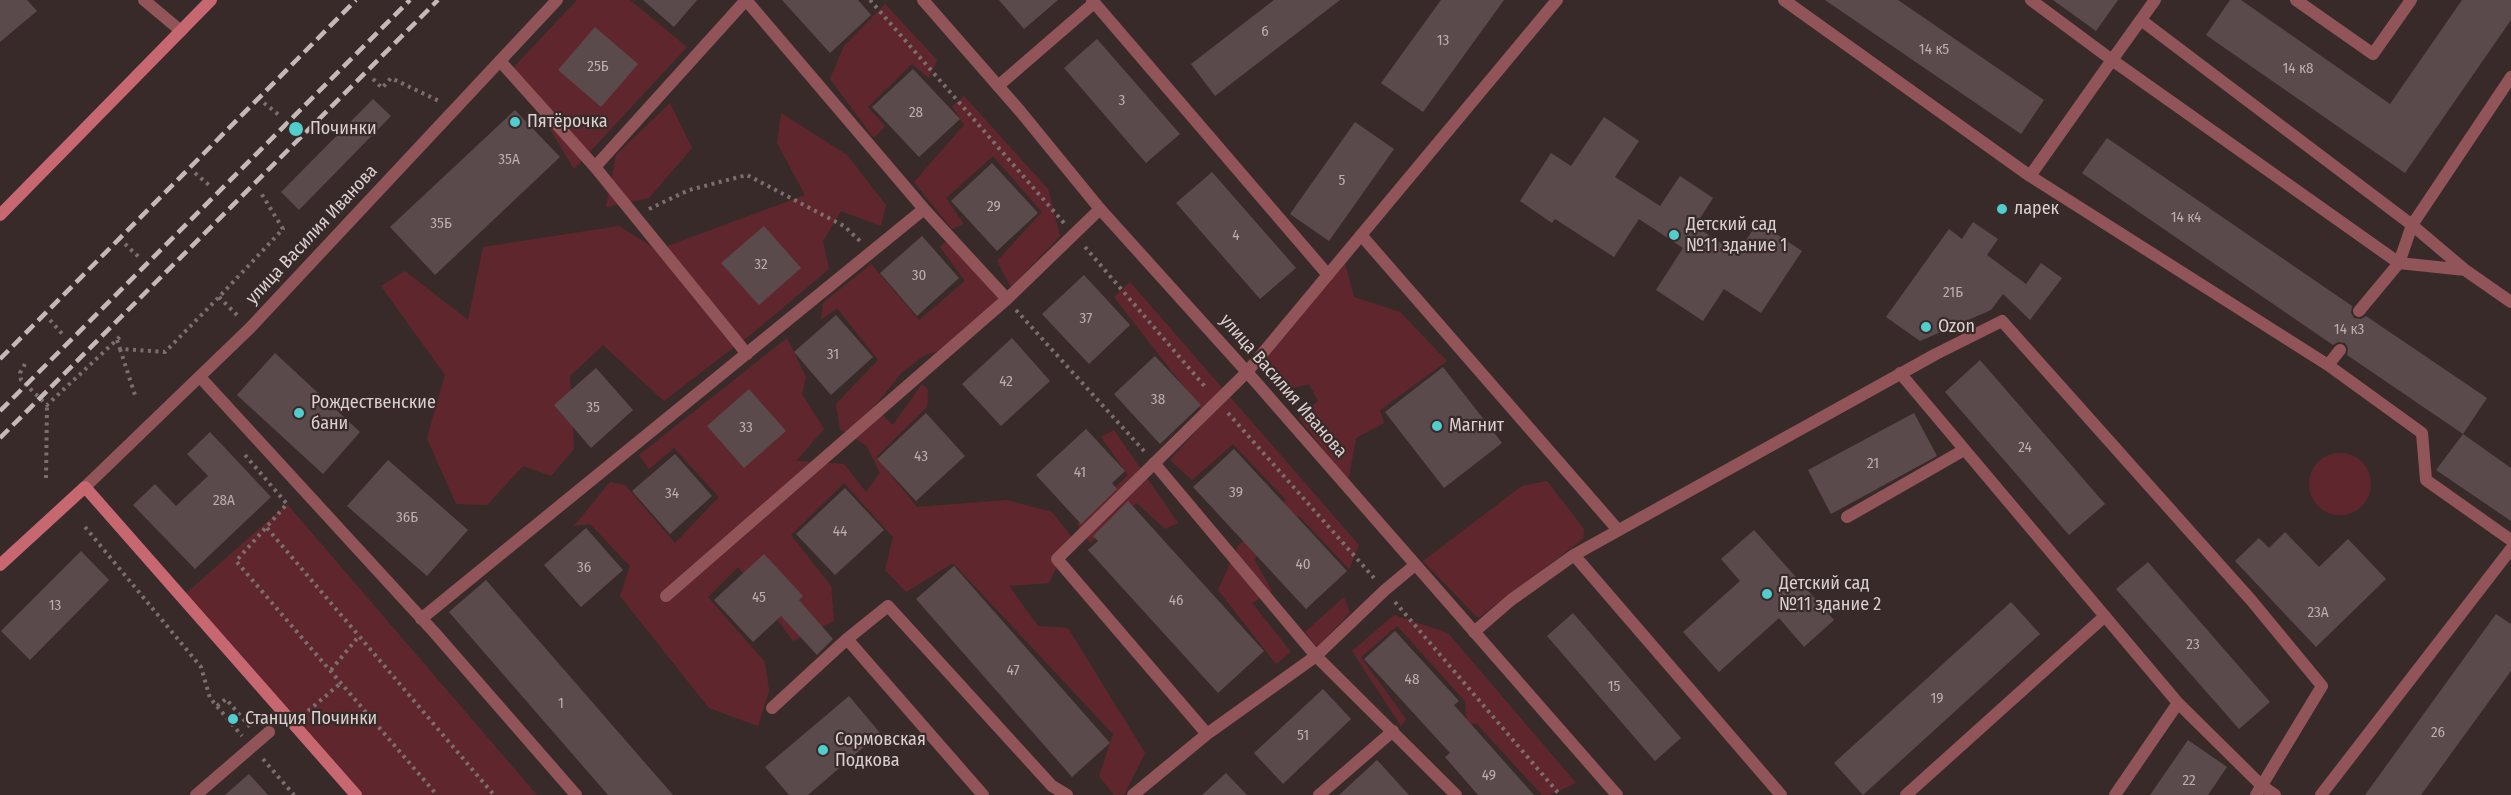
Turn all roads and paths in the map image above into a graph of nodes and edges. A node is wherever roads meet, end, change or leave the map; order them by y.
1 (144, 0) edge
2 (211, 0) edge
3 (557, 0) edge
4 (870, 0) edge
5 (923, 0) edge
6 (1557, 0) edge
7 (1784, 0) edge
8 (2031, 0) edge
9 (2155, 0) edge
10 (2296, 0) edge
11 (2411, 0) edge
12 (1093, 1) edge
13 (2141, 20) junction
14 (181, 31) junction
15 (2112, 60) junction
16 (500, 61) junction
17 (2511, 77) edge
18 (373, 79) dead end
19 (998, 86) junction
20 (264, 103) dead end
21 (455, 109) junction
22 (279, 116) dead end
23 (595, 167) junction
24 (195, 173) dead end
25 (2030, 176) junction
26 (210, 186) dead end
27 (261, 193) dead end
28 (924, 209) junction
29 (1100, 209) junction
30 (0, 215) edge
31 (635, 216) junction
32 (2412, 225) junction
33 (1074, 234) junction
34 (1361, 235) junction
35 (125, 244) dead end
36 (871, 253) junction
37 (140, 258) dead end
38 (2399, 262) junction
39 (2465, 270) junction
40 (1328, 275) junction
41 (1007, 299) junction
42 (2511, 302) edge
43 (2359, 311) dead end
44 (50, 320) dead end
45 (123, 334) dead end
46 (64, 336) dead end
47 (117, 340) junction
48 (120, 349) junction
49 (2340, 350) dead end
50 (747, 354) junction
51 (25, 364) dead end
52 (2328, 364) junction
53 (1247, 372) junction
54 (1900, 373) junction
55 (200, 377) junction
56 (136, 398) dead end
57 (1217, 401) junction
58 (47, 405) junction
59 (1964, 450) junction
60 (242, 451) dead end
61 (1154, 463) junction
62 (46, 478) dead end
63 (85, 487) junction
64 (1846, 517) dead end
65 (85, 527) dead end
66 (267, 528) junction
67 (1618, 530) junction
68 (2511, 540) edge
69 (2511, 549) edge
70 (1574, 555) junction
71 (0, 565) edge
72 (1415, 565) junction
73 (1385, 590) junction
74 (666, 596) dead end
75 (2105, 616) junction
76 (421, 620) junction
77 (1474, 632) junction
78 (359, 636) junction
79 (847, 639) junction
80 (1316, 656) junction
81 (331, 670) junction
82 (342, 682) junction
83 (2178, 703) junction
84 (217, 706) junction
85 (772, 708) dead end
86 (308, 711) dead end
87 (251, 728) dead end
88 (1393, 730) junction
89 (269, 732) dead end
90 (1208, 735) junction
91 (252, 746) junction
92 (2259, 790) edge
93 (196, 795) edge
94 (294, 795) edge
95 (356, 795) edge
96 (437, 795) edge
97 (494, 795) edge
98 (576, 795) edge
99 (983, 795) edge
100 (1067, 795) edge
101 (1133, 795) edge
102 (1319, 795) edge
103 (1456, 795) edge
104 (1560, 795) edge
105 (1617, 795) edge
106 (1781, 795) edge
107 (1906, 795) edge
108 (2115, 795) edge
109 (2275, 795) edge
110 (2321, 795) edge

1 - 14 street
2 - 14 street
3 - 16 street, улица Василия Иванова
4 - 33 path
5 - 19 street, улица Василия Иванова
6 - 34 street
7 - 25 street
8 - 15 street
9 - 13 street
10 - 11 street
12 - 19 street
12 - 40 street
13 - 15 street
13 - 32 street
14 - 30 street
15 - 25 street
15 - 38 street
16 - 21 street, улица Василия Иванова
16 - 23 street
17 - 32 street
18 - 21 path
19 - 29 street, улица Василия Иванова
20 - 22 path
21 - 55 street, улица Василия Иванова
23 - 28 street
23 - 31 street
24 - 26 path
25 - 52 street
27 - 48 path
28 - 36 street
28 - 41 street
29 - 33 street
29 - 53 street, улица Василия Иванова
31 - 36 path
31 - 50 street
32 - 38 street
32 - 39 street
33 - 41 street
33 - 57 path
34 - 40 street
34 - 67 street
35 - 37 path
36 - 50 street
38 - 39 street
38 - 43 street
39 - 42 street
40 - 53 street
41 - 61 path
41 - 74 street
44 - 46 path
45 - 47 path
47 - 48 path
47 - 58 path
48 - 56 path
49 - 52 street
50 - 76 street
51 - 58 path
52 - 68 street
53 - 57 street
53 - 72 street, улица Василия Иванова
54 - 59 street
54 - 67 street
54 - 92 street
55 - 63 street, улица Василия Иванова
55 - 76 street
57 - 61 street
57 - 73 path
58 - 62 path
59 - 64 street
59 - 75 street
60 - 66 path
61 - 80 street
61 - 90 street
63 - 71 street
63 - 95 street
65 - 84 path
66 - 78 path
66 - 81 path
67 - 70 street
69 - 110 street
70 - 77 street
70 - 106 street
72 - 73 street
72 - 77 street, улица Василия Иванова
73 - 80 street
73 - 104 path
75 - 83 street
75 - 107 street
76 - 98 street
77 - 105 street, улица Василия Иванова
78 - 81 path
78 - 97 path
79 - 85 street
79 - 99 street
79 - 100 street
80 - 88 street
80 - 90 street
81 - 82 path
82 - 86 path
82 - 96 path
83 - 92 street
83 - 108 street
84 - 87 path
84 - 91 path
88 - 102 street
88 - 103 street
89 - 91 street
90 - 101 street
91 - 93 street
91 - 94 path
92 - 109 street

